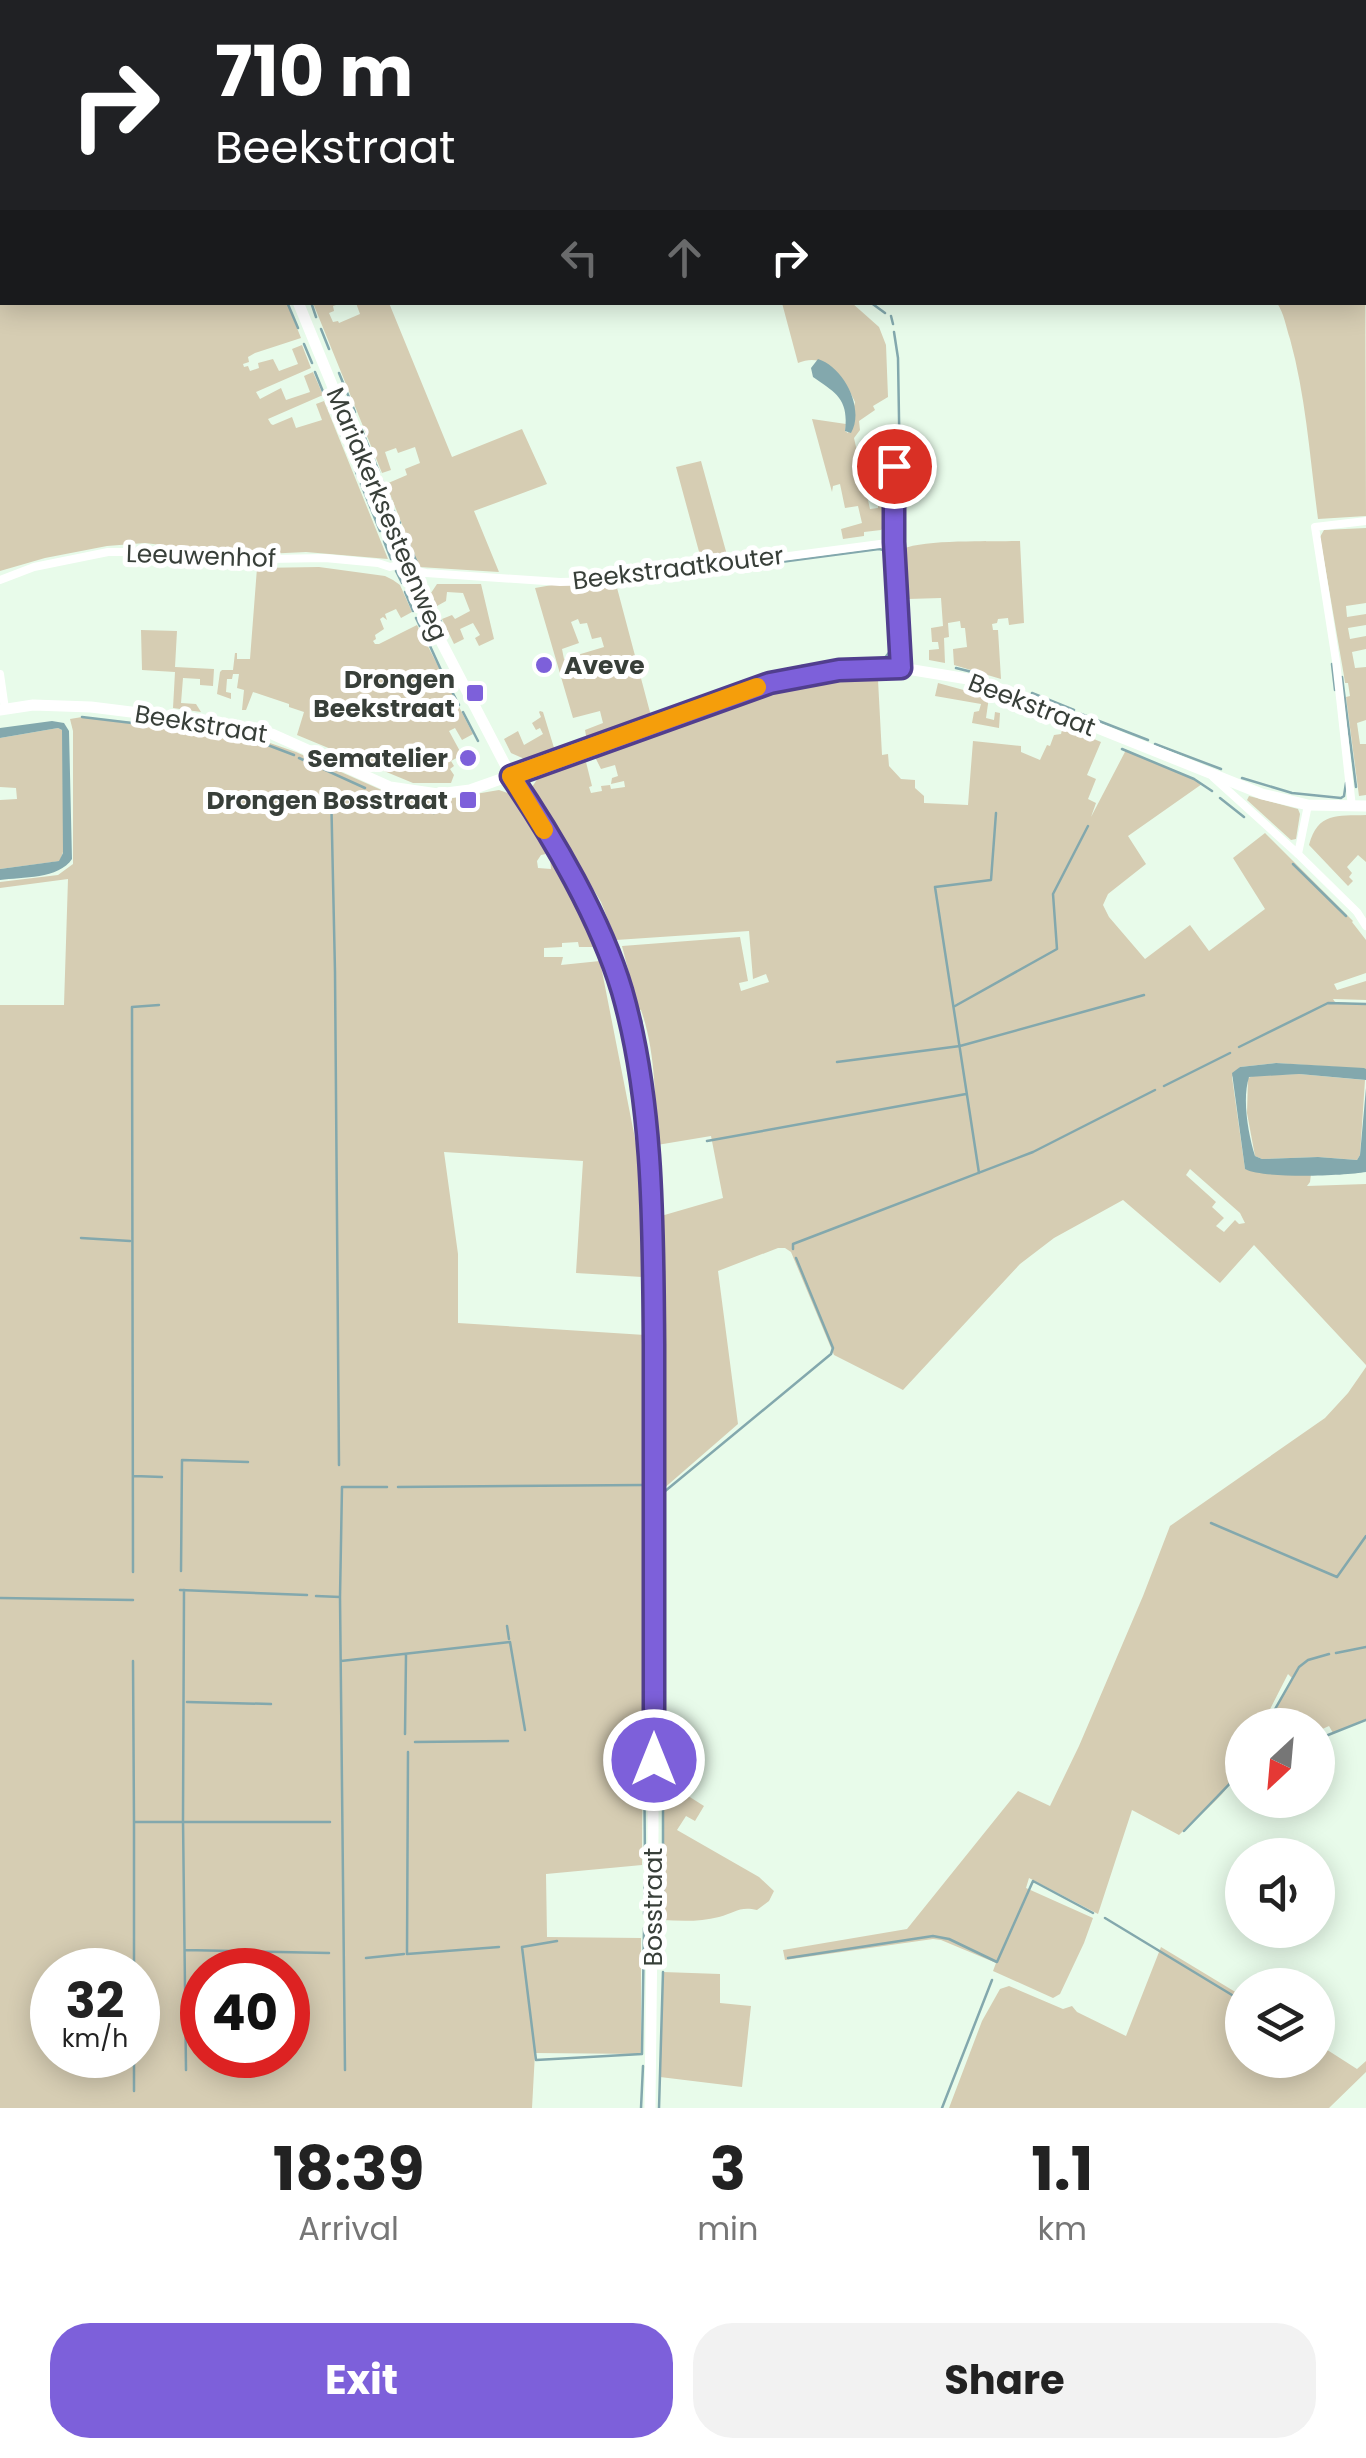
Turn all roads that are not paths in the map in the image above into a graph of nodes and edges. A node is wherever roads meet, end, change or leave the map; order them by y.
1 (299, 305) edge
2 (894, 466) dead end
3 (1366, 521) edge
4 (894, 542) junction
5 (404, 563) junction
6 (0, 580) edge
7 (901, 668) junction
8 (0, 674) edge
9 (2, 709) edge
10 (1209, 774) junction
11 (511, 776) junction
12 (1308, 805) junction
13 (1366, 806) edge
14 (1352, 807) junction
15 (1298, 854) junction
16 (1366, 926) edge
17 (650, 2108) edge

1 - 5 street, Mariakerksesteenweg
2 - 4 street
3 - 14 street
4 - 5 street, Beekstraatkouter
4 - 7 street
5 - 6 street, Leeuwenhof
5 - 11 street, Mariakerksesteenweg
7 - 10 street, Beekstraat
7 - 11 street, Beekstraat
8 - 9 street
9 - 11 street, Beekstraat
10 - 12 street, Beekstraat
10 - 15 street
11 - 17 street, Bosstraat
12 - 14 street, Beekstraat
12 - 15 street
13 - 14 street, Beekstraat
15 - 16 street

